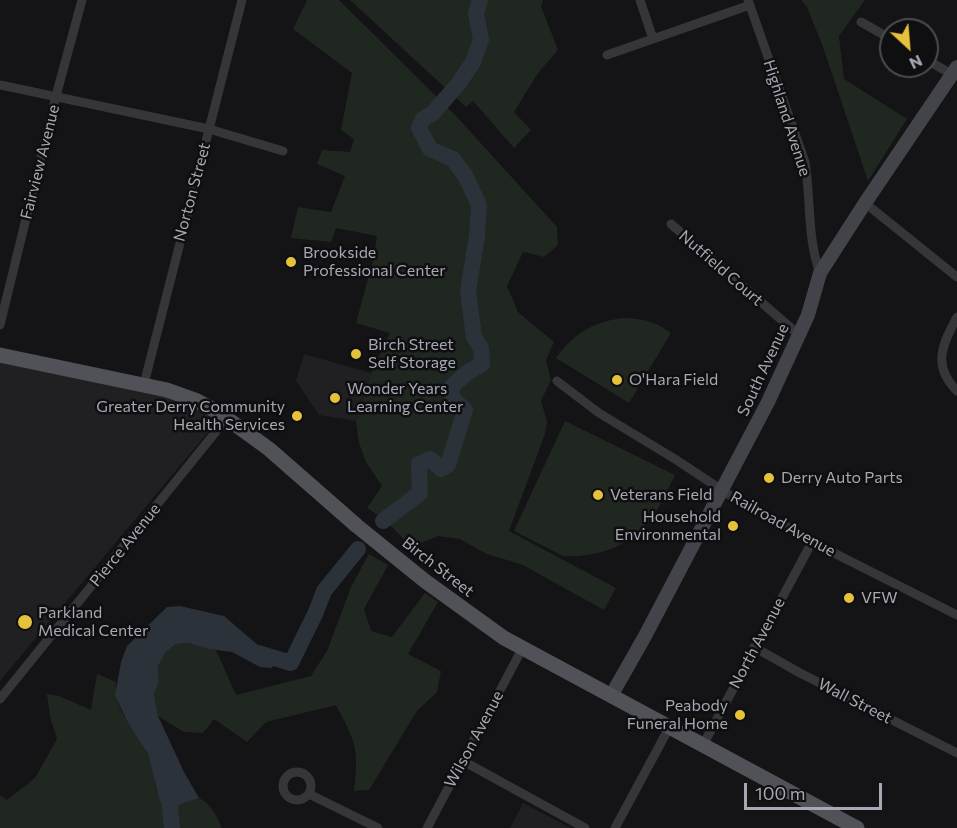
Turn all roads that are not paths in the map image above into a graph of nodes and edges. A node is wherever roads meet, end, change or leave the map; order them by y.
1 (82, 0) edge
2 (242, 0) edge
3 (640, 0) edge
4 (749, 2) edge
5 (861, 22) dead end
6 (879, 32) edge
7 (654, 39) junction
8 (607, 55) dead end
9 (939, 66) edge
10 (955, 73) edge
11 (0, 85) edge
12 (56, 96) junction
13 (209, 129) junction
14 (283, 151) dead end
15 (865, 203) junction
16 (670, 224) dead end
17 (820, 273) junction
18 (957, 277) edge
19 (957, 317) edge
20 (0, 325) edge
21 (798, 335) junction
22 (0, 355) edge
23 (557, 381) dead end
24 (144, 384) junction
25 (957, 391) edge
26 (227, 418) junction
27 (722, 490) junction
28 (812, 542) junction
29 (957, 615) edge
30 (754, 647) junction
31 (522, 649) junction
32 (610, 696) junction
33 (0, 699) edge
34 (669, 728) junction
35 (703, 745) junction
36 (957, 753) edge
37 (463, 761) junction
38 (309, 794) dead end
39 (378, 828) edge
40 (427, 828) edge
41 (585, 828) edge
42 (615, 828) edge
43 (857, 828) edge

1 - 12 street, Fairview Avenue
2 - 13 street, Norton Street
3 - 7 street
4 - 7 street
4 - 17 street, Highland Avenue
5 - 6 street
7 - 8 street
9 - 10 street
10 - 15 street, South Avenue
11 - 12 street
12 - 13 street
12 - 20 street, Fairview Avenue
13 - 14 street
13 - 24 street, Norton Street
15 - 17 street, South Avenue
15 - 18 street
16 - 21 street, Nutfield Court
17 - 21 street, South Avenue
19 - 25 street
21 - 27 street, South Avenue
22 - 24 main road, Birch Street
23 - 27 street, Railroad Avenue
24 - 26 main road, Birch Street
26 - 31 main road, Birch Street
26 - 33 street, Pierce Avenue
27 - 28 street, Railroad Avenue
27 - 32 street, South Avenue
28 - 29 street, Railroad Avenue
28 - 30 street, North Avenue
30 - 35 street, North Avenue
30 - 36 street, Wall Street
31 - 32 main road, Birch Street
31 - 37 street, Wilson Avenue
32 - 34 main road, Birch Street
34 - 35 main road, Birch Street
34 - 42 street
35 - 43 main road, Birch Street
37 - 40 street, Wilson Avenue
37 - 41 street
38 - 39 street

